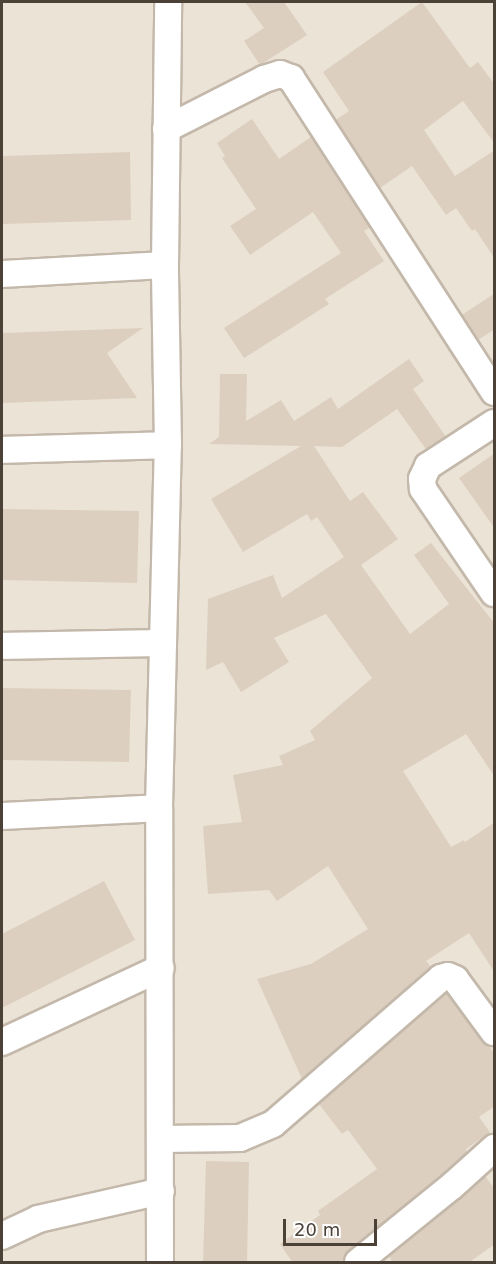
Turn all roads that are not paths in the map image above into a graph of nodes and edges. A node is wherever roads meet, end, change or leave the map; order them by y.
1 (168, 2) edge
2 (166, 129) junction
3 (165, 265) junction
4 (2, 274) edge
5 (495, 392) edge
6 (495, 423) edge
7 (168, 445) junction
8 (2, 450) edge
9 (494, 592) edge
10 (161, 643) junction
11 (2, 646) edge
12 (159, 808) junction
13 (2, 816) edge
14 (161, 968) junction
15 (495, 1032) edge
16 (2, 1042) edge
17 (160, 1139) junction
18 (495, 1148) edge
19 (161, 1191) junction
20 (2, 1236) edge
21 (160, 1263) edge
22 (358, 1263) edge

1 - 2 street
2 - 3 street
2 - 5 street
3 - 4 street
3 - 7 street
6 - 9 street
7 - 8 street
7 - 10 street
10 - 11 street
10 - 12 street
12 - 13 street
12 - 14 street
14 - 16 street
14 - 17 street
15 - 17 street
17 - 19 street
18 - 22 street
19 - 20 street
19 - 21 street

